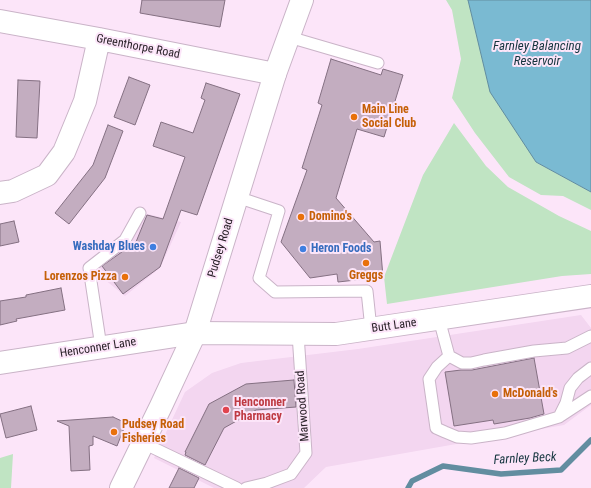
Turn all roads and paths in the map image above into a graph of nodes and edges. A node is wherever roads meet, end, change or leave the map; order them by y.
1 (302, 0) edge
2 (0, 21) edge
3 (289, 37) junction
4 (99, 39) junction
5 (378, 63) dead end
6 (275, 74) junction
7 (0, 193) edge
8 (238, 197) junction
9 (140, 213) dead end
10 (591, 296) edge
11 (439, 319) junction
12 (371, 329) junction
13 (195, 332) junction
14 (298, 334) junction
15 (591, 336) edge
16 (101, 347) junction
17 (449, 356) junction
18 (0, 363) edge
19 (591, 368) edge
20 (591, 396) edge
21 (559, 417) junction
22 (143, 443) junction
23 (121, 488) edge
24 (237, 488) edge
25 (246, 488) edge

1 - 3 street, Pudsey Road
2 - 4 street, Greenthorpe Road
3 - 5 lane
3 - 6 street, Pudsey Road
4 - 6 street, Greenthorpe Road
4 - 7 street
6 - 8 street, Pudsey Road
8 - 12 lane
8 - 13 street, Pudsey Road
9 - 16 lane
10 - 11 street, Butt Lane
11 - 12 street, Butt Lane
11 - 17 lane
12 - 14 street, Butt Lane
13 - 14 street, Butt Lane
13 - 16 street, Henconner Lane
13 - 22 street, Pudsey Road
14 - 25 lane, Marwood Road
15 - 17 lane
16 - 18 street, Henconner Lane
17 - 21 lane
19 - 21 lane
20 - 21 lane
22 - 23 street, Pudsey Road
22 - 24 lane

